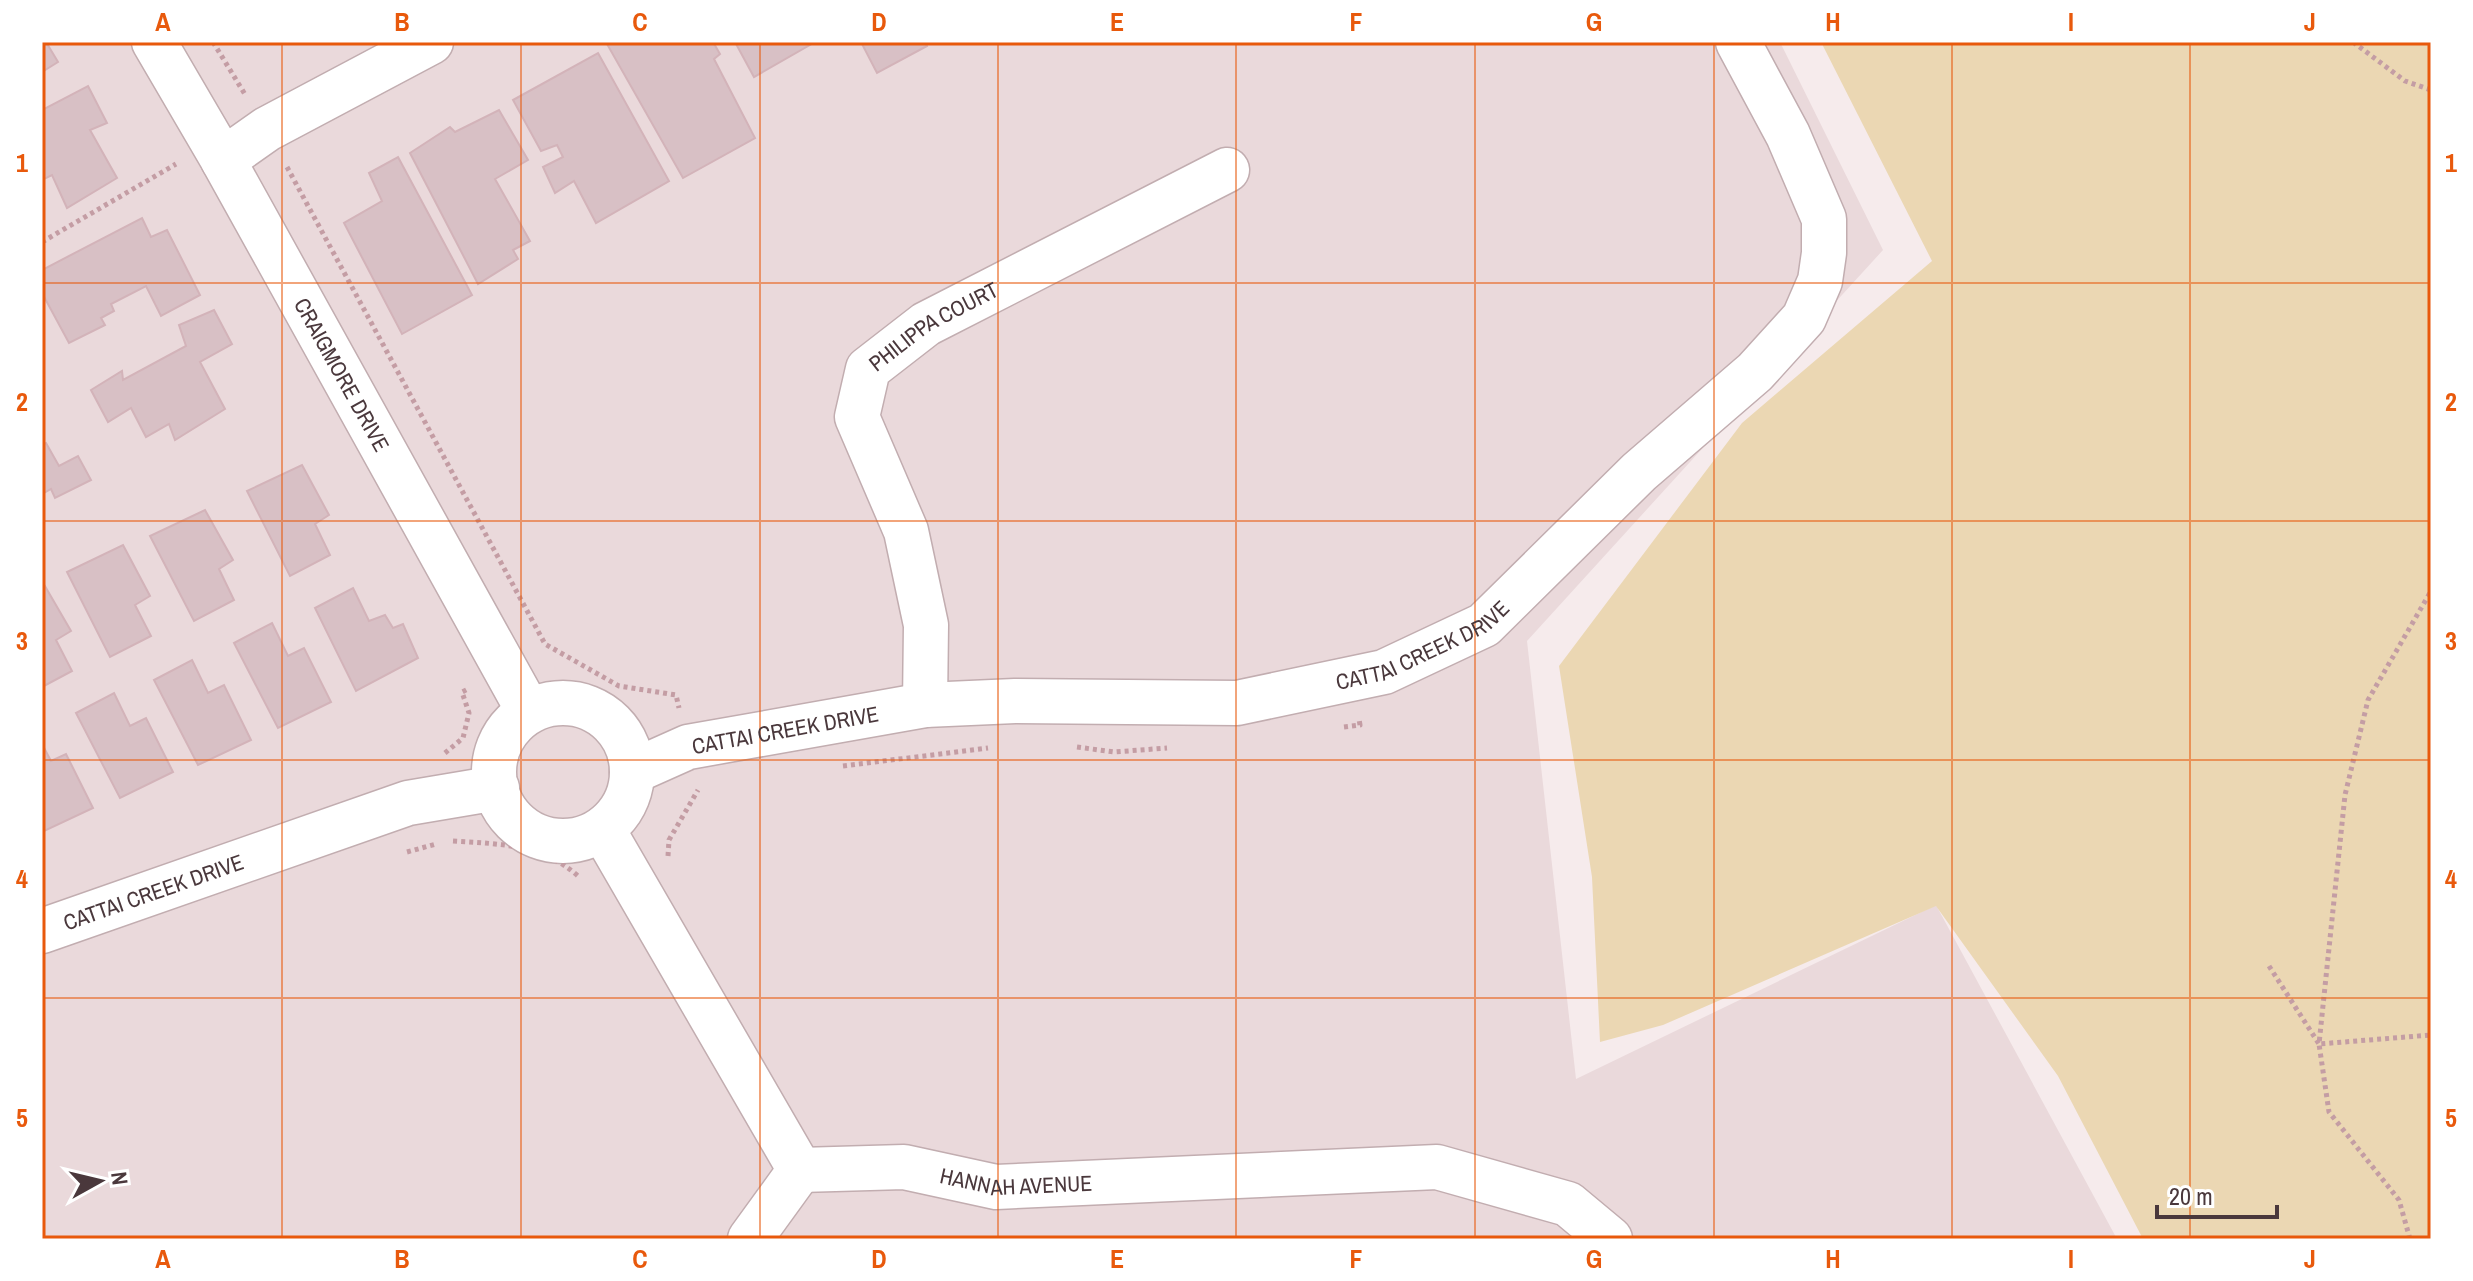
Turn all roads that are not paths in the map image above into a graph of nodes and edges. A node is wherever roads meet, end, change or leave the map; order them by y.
1 (154, 42) edge
2 (431, 42) edge
3 (1738, 42) edge
4 (218, 151) junction
5 (1227, 170) dead end
6 (925, 705) junction
7 (528, 710) junction
8 (632, 772) junction
9 (497, 788) junction
10 (603, 830) junction
11 (42, 931) edge
12 (800, 1170) junction
13 (750, 1239) edge
14 (1610, 1239) edge

1 - 4 street, CRAIGMORE DRIVE
2 - 4 street
3 - 6 street, CATTAI CREEK DRIVE
4 - 7 street, CRAIGMORE DRIVE
5 - 6 street, PHILIPPA COURT
6 - 8 street, CATTAI CREEK DRIVE
7 - 8 street
7 - 9 street
8 - 10 street
9 - 10 street
9 - 11 street, CATTAI CREEK DRIVE
10 - 12 street
12 - 13 street
12 - 14 street, HANNAH AVENUE

